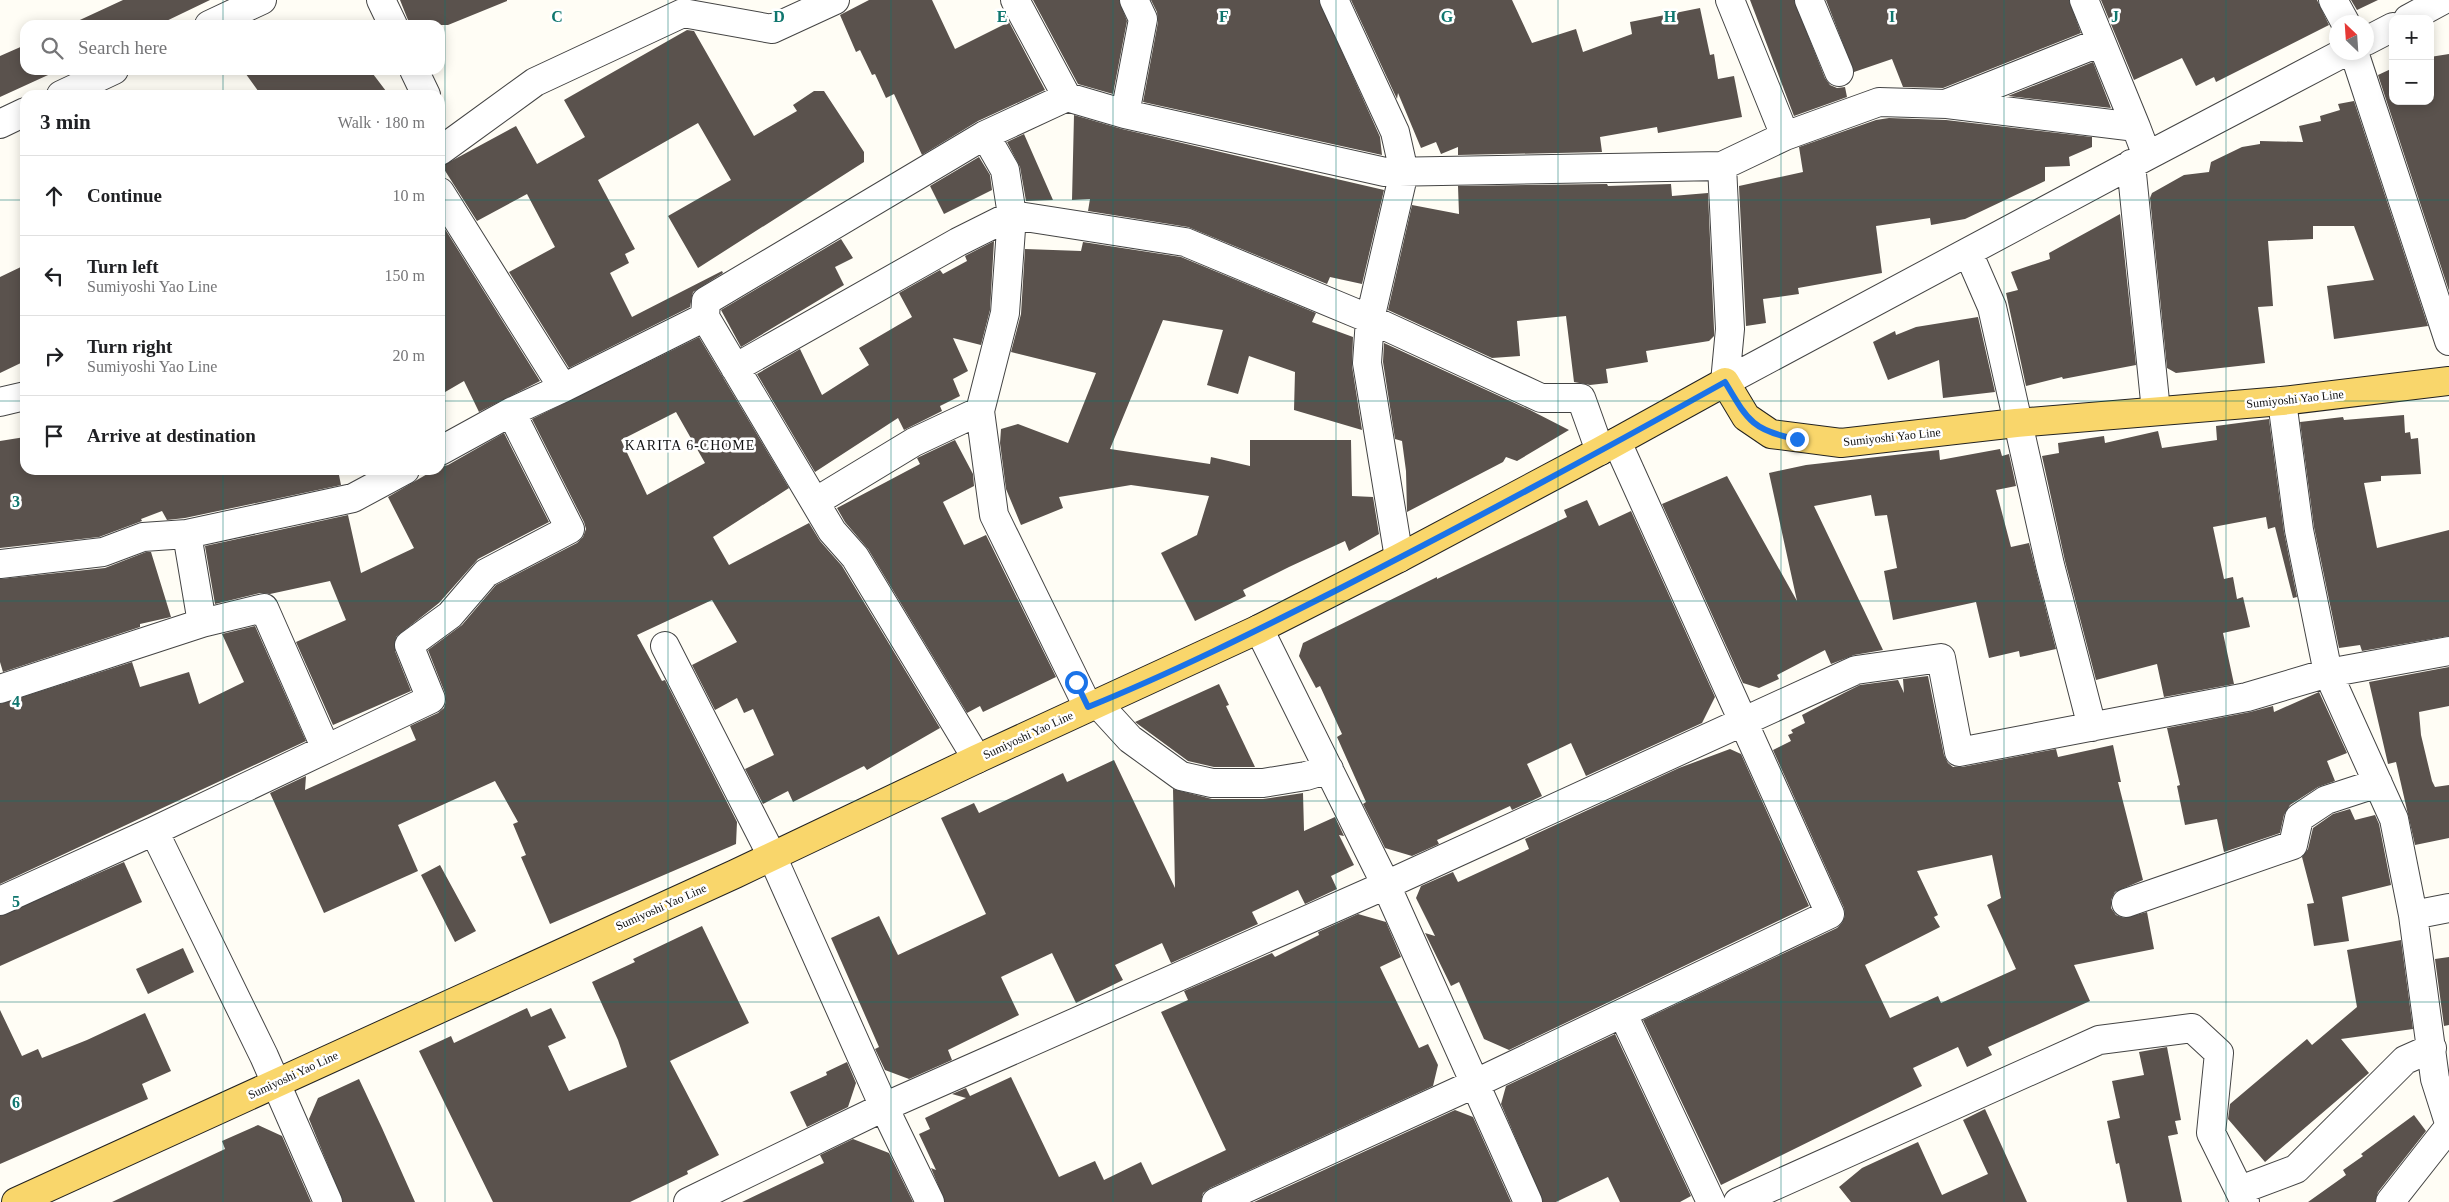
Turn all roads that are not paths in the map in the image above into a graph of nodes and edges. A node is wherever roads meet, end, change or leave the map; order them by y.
1 (262, 0) edge
2 (381, 0) edge
3 (835, 0) edge
4 (1015, 0) edge
5 (1134, 0) edge
6 (1334, 0) edge
7 (1730, 0) edge
8 (1809, 0) edge
9 (2084, 0) edge
10 (2333, 0) edge
11 (2443, 0) edge
12 (2341, 15) edge
13 (2415, 15) edge
14 (220, 20) edge
15 (391, 20) edge
16 (2389, 29) edge
17 (2374, 37) edge
18 (2102, 42) junction
19 (2330, 60) edge
20 (2357, 60) edge
21 (1840, 72) dead end
22 (103, 75) edge
23 (416, 75) edge
24 (72, 90) edge
25 (424, 90) edge
26 (1067, 97) junction
27 (1947, 104) junction
28 (20, 114) edge
29 (1125, 114) junction
30 (0, 124) edge
31 (2136, 127) junction
32 (985, 135) junction
33 (1785, 136) junction
34 (445, 139) edge
35 (2139, 160) junction
36 (1722, 166) junction
37 (1404, 172) junction
38 (445, 200) edge
39 (1012, 215) junction
40 (1968, 252) junction
41 (705, 317) junction
42 (1370, 319) junction
43 (2449, 341) edge
44 (735, 368) junction
45 (2449, 381) edge
46 (1725, 382) junction
47 (563, 388) junction
48 (20, 397) edge
49 (2282, 401) junction
50 (0, 402) edge
51 (980, 411) junction
52 (2156, 411) junction
53 (511, 412) junction
54 (2016, 423) junction
55 (1608, 446) junction
56 (445, 448) edge
57 (396, 475) edge
58 (815, 502) junction
59 (187, 534) junction
60 (1399, 558) junction
61 (0, 564) edge
62 (202, 623) junction
63 (1259, 629) junction
64 (665, 646) dead end
65 (2449, 651) edge
66 (2328, 673) junction
67 (0, 689) edge
68 (1093, 706) junction
69 (1744, 723) junction
70 (2092, 727) junction
71 (326, 749) junction
72 (977, 759) junction
73 (1328, 769) junction
74 (2378, 783) junction
75 (154, 831) junction
76 (772, 856) junction
77 (1386, 885) junction
78 (0, 901) edge
79 (2126, 903) dead end
80 (2449, 908) edge
81 (2413, 915) junction
82 (1623, 1014) junction
83 (2432, 1048) junction
84 (275, 1083) junction
85 (1474, 1084) junction
86 (884, 1107) junction
87 (2449, 1123) edge
88 (2449, 1127) edge
89 (2242, 1196) edge
90 (16, 1202) edge
91 (328, 1202) edge
92 (688, 1202) edge
93 (930, 1202) edge
94 (1216, 1202) edge
95 (1528, 1202) edge
96 (1711, 1202) edge
97 (1738, 1202) edge
98 (2390, 1202) edge

1 - 14 street
2 - 15 street
3 - 34 street
4 - 26 street
5 - 29 street
6 - 37 street
7 - 33 street
8 - 21 street
9 - 18 street
10 - 12 street
11 - 13 street
16 - 17 street
18 - 27 street
18 - 31 street
19 - 35 street
20 - 43 street
22 - 24 street
23 - 25 street
26 - 29 street
26 - 32 street
27 - 31 street
27 - 33 street
28 - 30 street
29 - 37 street
31 - 35 street
32 - 39 street
32 - 41 street
33 - 36 street
35 - 40 street
35 - 52 street
36 - 37 street
36 - 46 street
37 - 42 street
38 - 47 street
39 - 42 street
39 - 44 street
39 - 51 street
40 - 46 street
40 - 54 street
41 - 44 street
41 - 47 street
42 - 55 street
42 - 60 street
44 - 58 street
45 - 49 main road, Sumiyoshi Yao Line
46 - 54 main road, Sumiyoshi Yao Line
46 - 55 main road, Sumiyoshi Yao Line
47 - 53 street
48 - 50 street
49 - 52 main road, Sumiyoshi Yao Line
49 - 66 street
51 - 58 street
51 - 68 street
52 - 54 main road, Sumiyoshi Yao Line
53 - 56 street
53 - 71 street
54 - 70 street
55 - 60 main road, Sumiyoshi Yao Line
55 - 69 street
57 - 59 street
58 - 72 street
59 - 61 street
59 - 62 street
60 - 63 main road, Sumiyoshi Yao Line
62 - 67 street
62 - 71 street
63 - 68 main road, Sumiyoshi Yao Line
63 - 73 street
64 - 76 street
65 - 66 street
66 - 70 street
66 - 74 street
68 - 72 main road, Sumiyoshi Yao Line
68 - 73 street
69 - 70 street
69 - 77 street
69 - 82 street
71 - 75 street
72 - 76 main road, Sumiyoshi Yao Line
73 - 77 street
74 - 79 street
74 - 81 street
75 - 78 street
75 - 84 street
76 - 84 main road, Sumiyoshi Yao Line
76 - 86 street
77 - 85 street
77 - 86 street
80 - 81 street
81 - 83 street
82 - 85 street
82 - 96 street
83 - 87 street
83 - 89 street
84 - 90 main road, Sumiyoshi Yao Line
84 - 91 street
85 - 94 street
85 - 95 street
86 - 92 street
86 - 93 street
88 - 98 street
89 - 97 street

